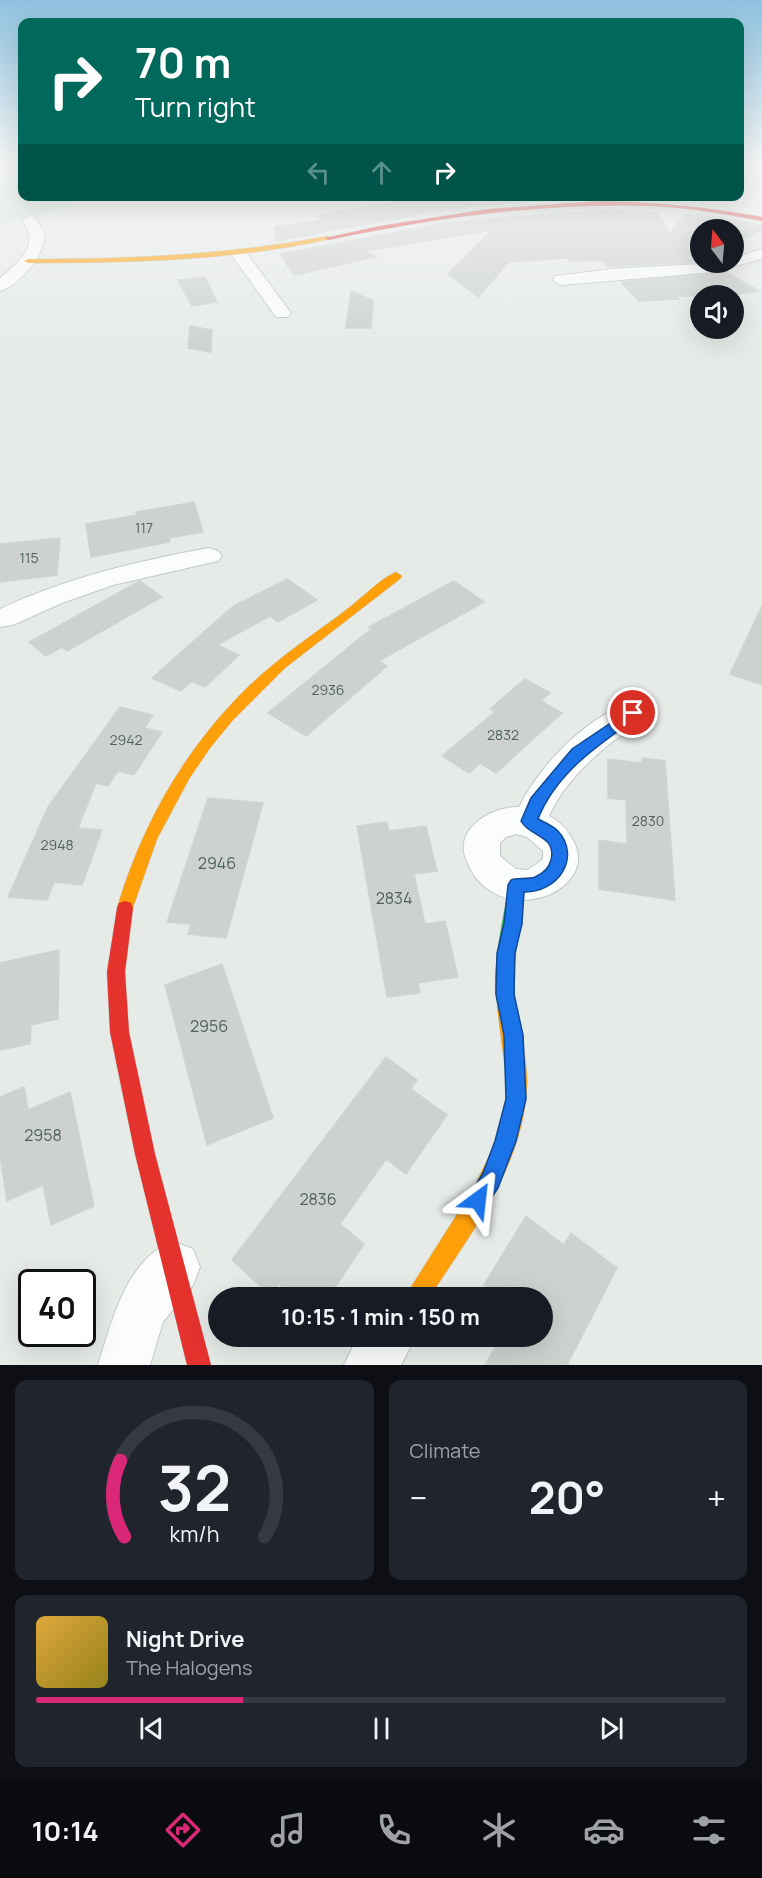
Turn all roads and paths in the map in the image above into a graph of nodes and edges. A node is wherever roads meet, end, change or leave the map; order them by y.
1 (32, 226) edge
2 (394, 226) edge
3 (239, 254) junction
4 (762, 254) edge
5 (28, 261) junction
6 (561, 280) dead end
7 (0, 286) edge
8 (282, 314) dead end
9 (209, 556) dead end
10 (396, 576) dead end
11 (1, 625) edge
12 (633, 713) dead end
13 (529, 821) junction
14 (517, 885) junction
15 (175, 1267) junction
16 (422, 1287) edge
17 (382, 1347) edge
18 (124, 1365) edge
19 (200, 1365) edge
20 (370, 1365) edge

1 - 5 street
2 - 3 street
3 - 5 street
3 - 8 street
4 - 6 street
5 - 7 street
9 - 11 street
10 - 15 street
12 - 13 street
13 - 14 street
13 - 14 street
14 - 16 street
15 - 18 street
15 - 19 street
17 - 20 street

